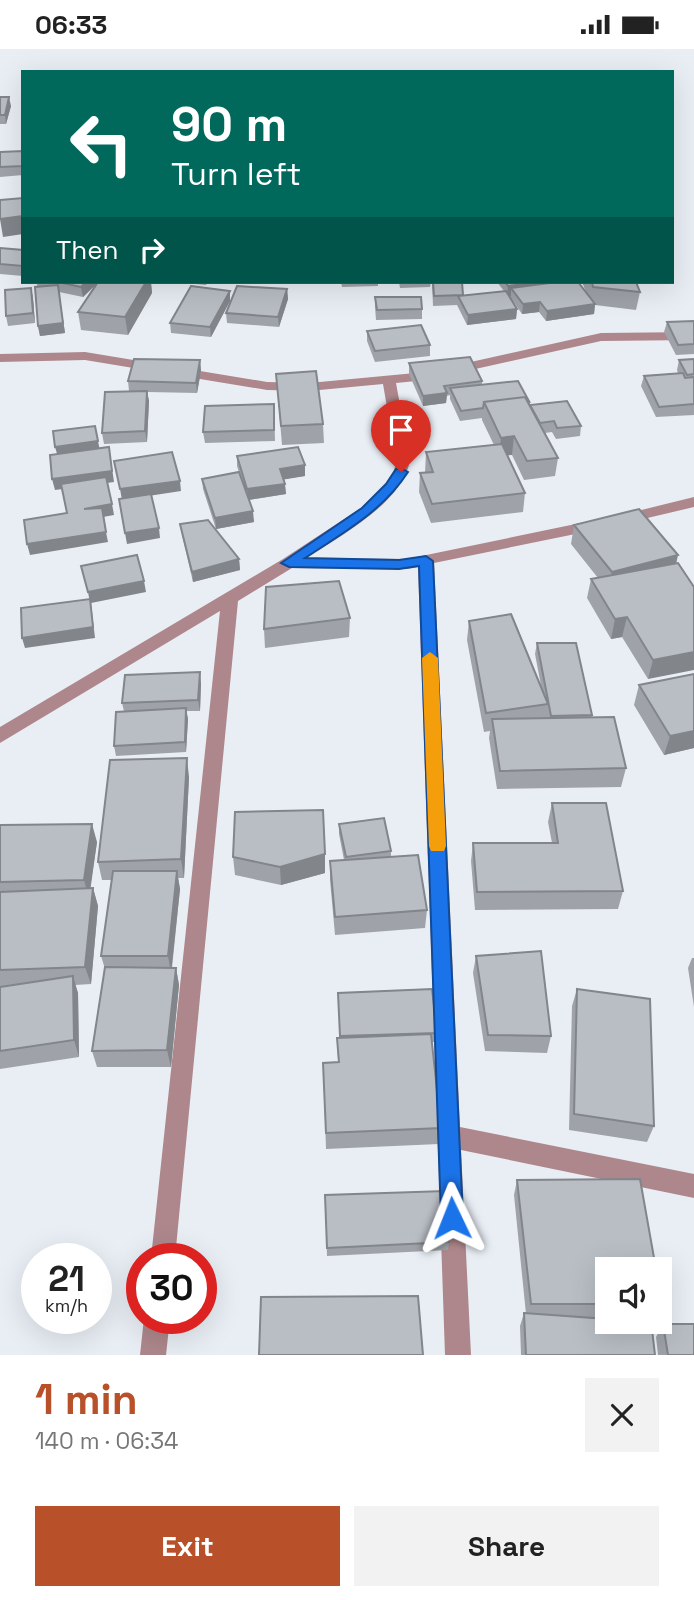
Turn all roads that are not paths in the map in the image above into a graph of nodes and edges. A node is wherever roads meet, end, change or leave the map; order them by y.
1 (694, 336) edge
2 (0, 358) edge
3 (389, 380) junction
4 (694, 502) edge
5 (426, 561) junction
6 (289, 563) junction
7 (230, 598) junction
8 (0, 736) edge
9 (449, 1136) junction
10 (694, 1186) edge
11 (165, 1243) edge
12 (155, 1334) edge
13 (153, 1355) edge
14 (458, 1355) edge

1 - 3 street
2 - 3 street
3 - 6 street
4 - 5 street
5 - 6 street
5 - 9 street
6 - 7 street
7 - 8 street
7 - 11 street
9 - 10 street
9 - 14 street
12 - 13 street

